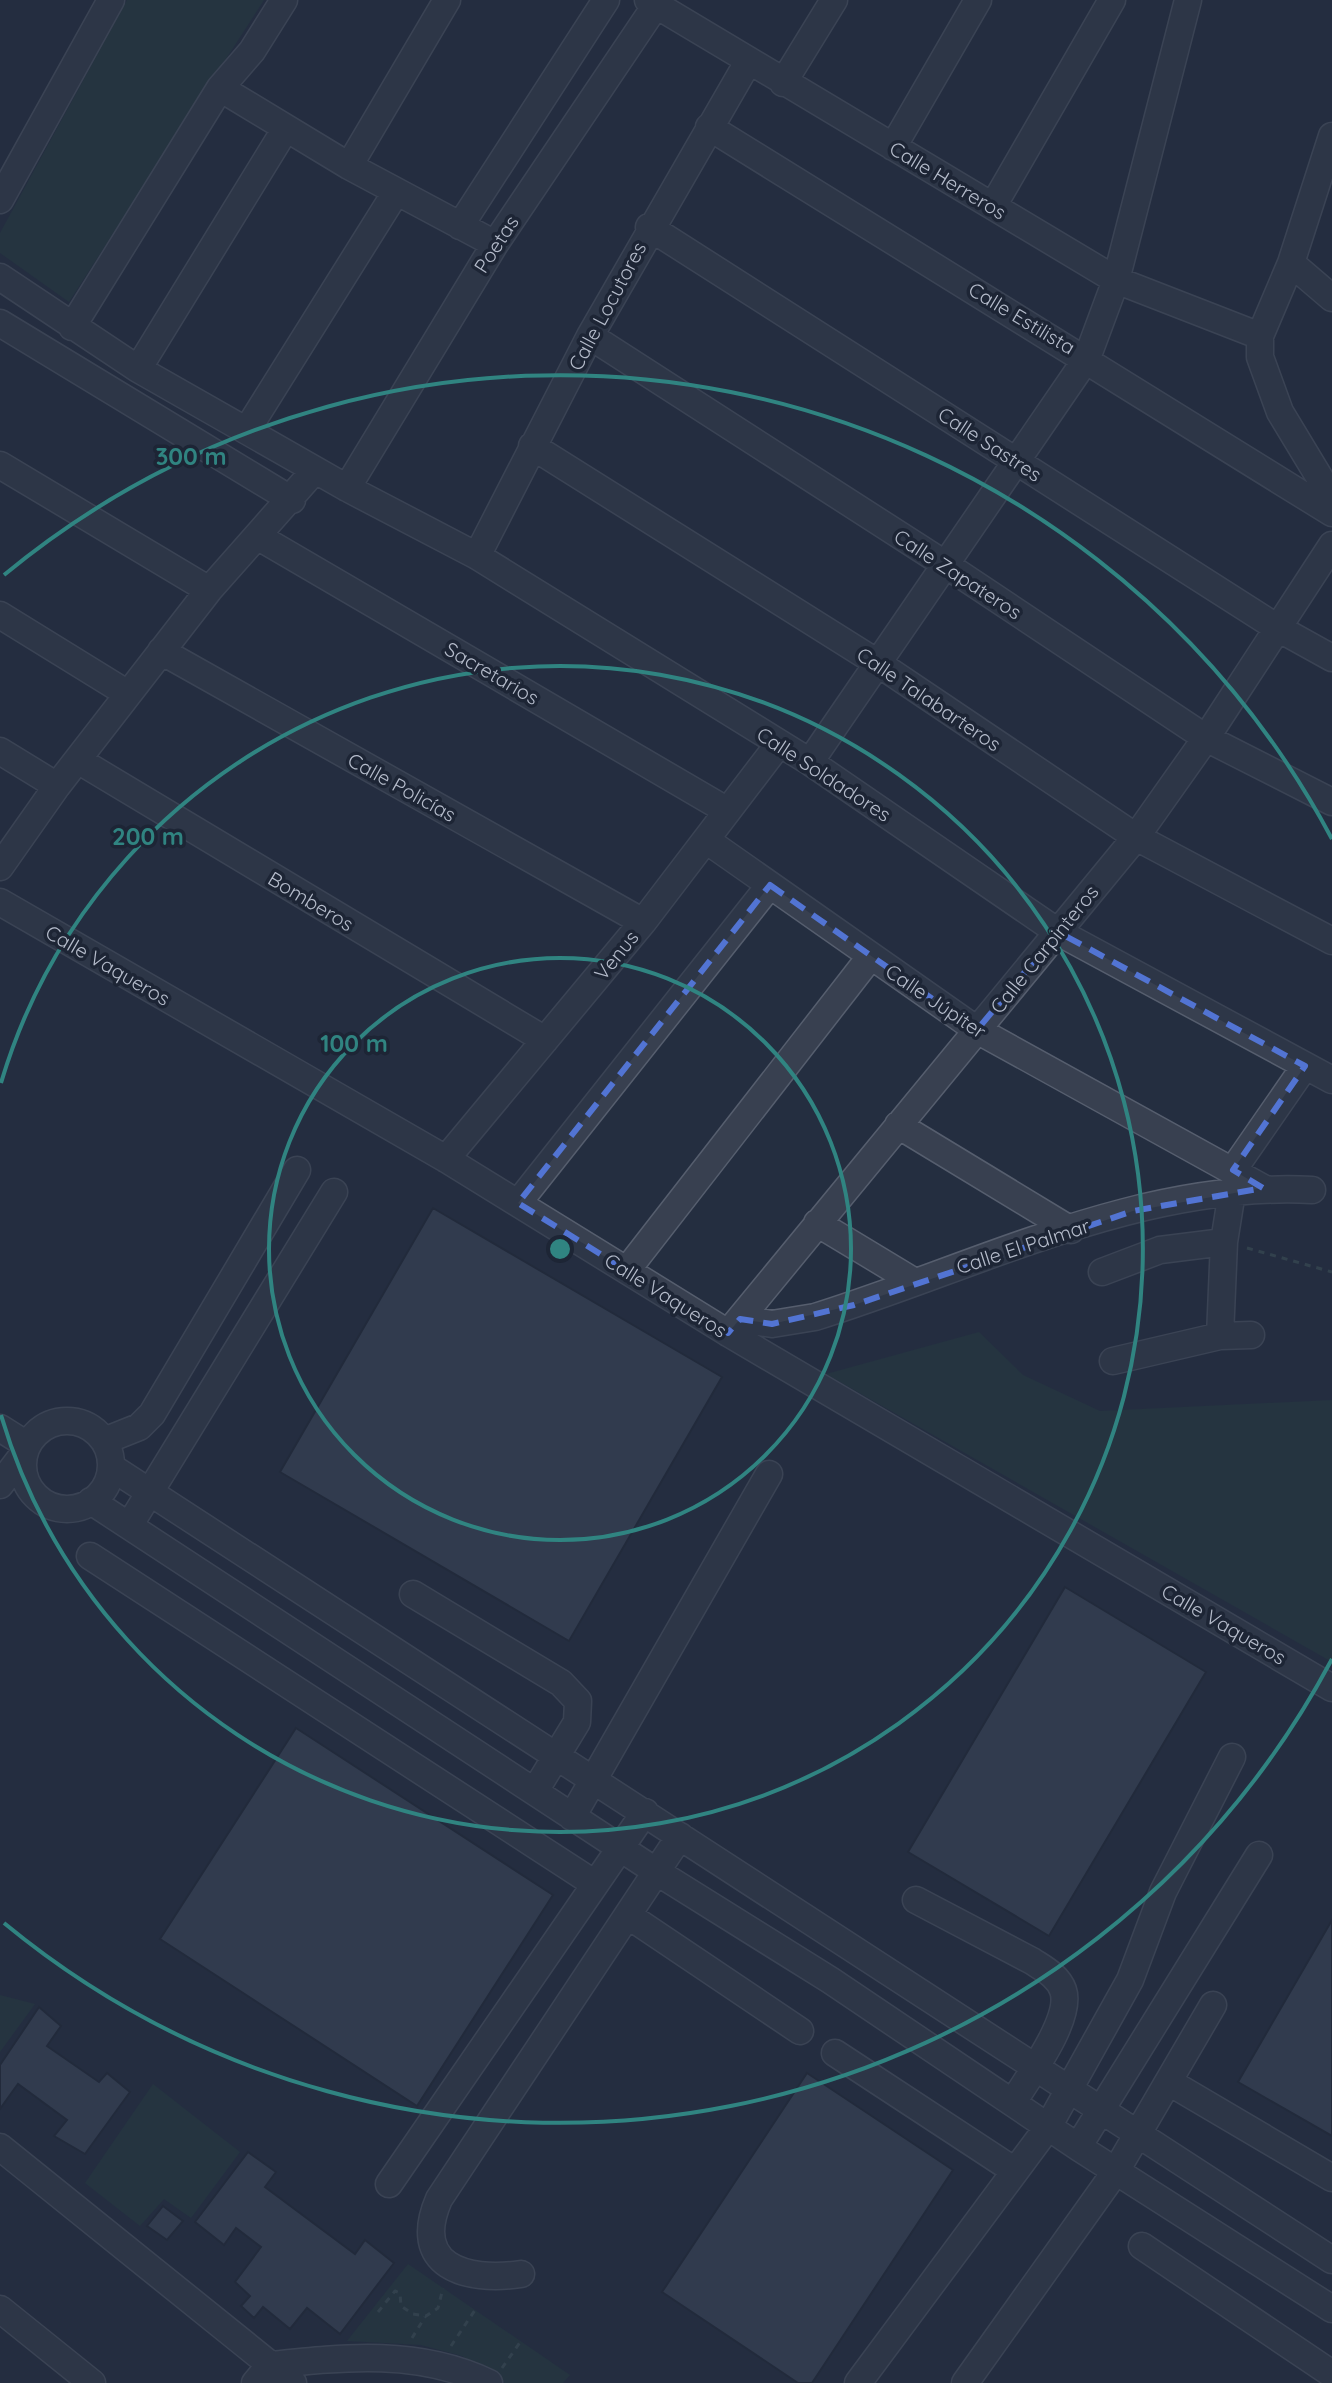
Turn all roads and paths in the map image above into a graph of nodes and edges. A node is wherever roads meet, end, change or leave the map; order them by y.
1 (111, 0) edge
2 (284, 0) edge
3 (447, 0) edge
4 (606, 0) edge
5 (834, 0) edge
6 (978, 0) edge
7 (1112, 0) edge
8 (1188, 0) edge
9 (668, 6) edge
10 (748, 62) junction
11 (783, 83) junction
12 (220, 88) junction
13 (709, 127) junction
14 (286, 128) junction
15 (1332, 136) edge
16 (893, 147) junction
17 (349, 166) junction
18 (396, 192) junction
19 (0, 200) edge
20 (993, 206) junction
21 (460, 226) junction
22 (649, 227) junction
23 (495, 244) junction
24 (1291, 263) junction
25 (0, 277) edge
26 (1116, 280) junction
27 (1332, 298) edge
28 (0, 323) edge
29 (72, 327) junction
30 (590, 336) junction
31 (1260, 336) junction
32 (1087, 358) junction
33 (138, 369) junction
34 (247, 430) junction
35 (532, 446) junction
36 (1016, 461) junction
37 (0, 465) edge
38 (315, 470) junction
39 (347, 488) junction
40 (1332, 498) edge
41 (292, 500) junction
42 (1332, 513) edge
43 (257, 536) junction
44 (1332, 545) edge
45 (477, 556) junction
46 (946, 565) junction
47 (209, 590) junction
48 (0, 615) edge
49 (1276, 627) junction
50 (161, 651) junction
51 (1332, 658) edge
52 (876, 662) junction
53 (128, 694) junction
54 (1206, 738) junction
55 (778, 745) junction
56 (0, 751) edge
57 (78, 760) junction
58 (810, 762) junction
59 (57, 786) junction
60 (1332, 802) edge
61 (726, 810) junction
62 (1136, 837) junction
63 (706, 840) junction
64 (0, 867) edge
65 (770, 885) junction
66 (0, 902) edge
67 (643, 922) junction
68 (1058, 932) junction
69 (1332, 941) edge
70 (871, 956) junction
71 (977, 1030) junction
72 (545, 1040) junction
73 (1305, 1066) junction
74 (1332, 1080) edge
75 (898, 1125) junction
76 (446, 1159) junction
77 (297, 1170) dead end
78 (1233, 1181) junction
79 (1312, 1190) dead end
80 (334, 1192) dead end
81 (518, 1203) junction
82 (817, 1223) junction
83 (1071, 1230) junction
84 (1224, 1242) junction
85 (627, 1270) junction
86 (1102, 1272) dead end
87 (1332, 1272) edge
88 (913, 1281) junction
89 (734, 1326) junction
90 (1251, 1335) dead end
91 (1220, 1336) junction
92 (1113, 1361) dead end
93 (0, 1428) edge
94 (104, 1441) junction
95 (26, 1448) junction
96 (111, 1467) junction
97 (769, 1474) dead end
98 (0, 1485) edge
99 (151, 1492) junction
100 (91, 1501) junction
101 (129, 1526) junction
102 (90, 1556) dead end
103 (413, 1594) dead end
104 (1332, 1688) edge
105 (556, 1756) junction
106 (1232, 1757) dead end
107 (595, 1779) junction
108 (535, 1791) junction
109 (645, 1812) junction
110 (572, 1817) junction
111 (680, 1836) junction
112 (620, 1848) junction
113 (1259, 1855) dead end
114 (657, 1872) junction
115 (595, 1884) junction
116 (916, 1900) dead end
117 (629, 1916) junction
118 (1213, 2005) dead end
119 (800, 2031) dead end
120 (835, 2053) dead end
121 (1035, 2068) junction
122 (1169, 2082) junction
123 (1068, 2089) junction
124 (1013, 2102) junction
125 (1102, 2110) junction
126 (1048, 2127) junction
127 (1140, 2135) junction
128 (0, 2147) edge
129 (1078, 2147) junction
130 (1015, 2171) junction
131 (1116, 2171) junction
132 (1332, 2178) edge
133 (389, 2184) dead end
134 (1142, 2246) dead end
135 (1332, 2260) edge
136 (521, 2274) dead end
137 (443, 2288) dead end
138 (0, 2309) edge
139 (1332, 2309) edge
140 (475, 2310) dead end
141 (378, 2312) dead end
142 (426, 2316) junction
143 (521, 2341) dead end
144 (408, 2344) dead end
145 (446, 2352) dead end
146 (263, 2374) edge
147 (1332, 2374) edge
148 (492, 2380) edge
149 (92, 2383) edge
150 (293, 2383) edge
151 (858, 2383) edge
152 (965, 2383) edge

1 - 19 street
2 - 12 street
3 - 17 street
4 - 21 street
5 - 11 street
6 - 16 street
7 - 20 street
8 - 26 street
9 - 10 street, Calle Herreros
9 - 23 street, Poetas
10 - 11 street, Calle Herreros
10 - 13 street, Calle Locutores
11 - 16 street, Calle Herreros
12 - 14 street
12 - 29 street
13 - 22 street, Calle Locutores
13 - 32 street, Calle Estilista
14 - 17 street
14 - 33 street
15 - 24 street
16 - 20 street, Calle Herreros
17 - 18 street
18 - 21 street
18 - 34 street
20 - 26 street, Calle Herreros
21 - 23 street
22 - 30 street, Calle Locutores
22 - 36 street, Calle Sastres
23 - 39 street, Poetas
24 - 27 street
24 - 31 street
25 - 29 street, Calle Soldadores
26 - 31 street, Calle Herreros
26 - 32 street
28 - 41 street
29 - 33 street, Calle Soldadores
30 - 35 street, Calle Locutores
30 - 46 street, Calle Zapateros
31 - 40 street
32 - 36 street
32 - 42 street, Calle Estilista
33 - 34 street, Calle Soldadores
34 - 38 street, Calle Soldadores
35 - 45 street, Calle Locutores
35 - 52 street, Calle Talabarteros
36 - 46 street
36 - 49 street, Calle Sastres
37 - 47 street
38 - 39 street, Calle Soldadores
38 - 41 street
39 - 45 street, Calle Soldadores
41 - 43 street
43 - 47 street
43 - 61 street, Sacretarios
44 - 49 street, Calle Carpinteros
45 - 55 street, Calle Soldadores
46 - 52 street
46 - 54 street, Calle Zapateros
47 - 50 street
48 - 53 street
49 - 51 street, Calle Sastres
49 - 54 street, Calle Carpinteros
50 - 53 street
50 - 67 street, Calle Policías
52 - 58 street
52 - 62 street, Calle Talabarteros
53 - 57 street
54 - 60 street, Calle Zapateros
54 - 62 street, Calle Carpinteros
55 - 58 street, Calle Soldadores
55 - 61 street, Venus
56 - 59 street
57 - 59 street
57 - 72 street, Bomberos
58 - 68 street, Calle Soldadores
59 - 64 street
61 - 63 street, Venus
62 - 68 street, Calle Carpinteros
62 - 69 street, Calle Talabarteros
63 - 65 street, Calle Júpiter
63 - 67 street, Venus
65 - 70 street, Calle Júpiter
65 - 81 street
66 - 76 street, Calle Vaqueros
67 - 72 street, Venus
68 - 71 street, Calle Carpinteros
68 - 73 street, Calle Soldadores
70 - 71 street, Calle Júpiter
70 - 85 street
71 - 75 street, Calle Carpinteros
71 - 78 street, Calle Júpiter
72 - 76 street, Venus
73 - 74 street, Calle Soldadores
73 - 78 street
75 - 82 street, Calle Carpinteros
75 - 83 street
76 - 81 street, Calle Vaqueros
77 - 94 street
78 - 79 street, Calle El Palmar
78 - 83 street, Calle El Palmar
78 - 84 street
80 - 99 street
81 - 85 street, Calle Vaqueros
82 - 88 street
82 - 89 street, Calle Carpinteros
83 - 88 street, Calle El Palmar
84 - 86 street
84 - 87 path
84 - 91 street
85 - 89 street, Calle Vaqueros
88 - 89 street, Calle El Palmar
89 - 104 street, Calle Vaqueros
90 - 91 street
91 - 92 street
93 - 95 street
94 - 95 street
94 - 96 street
95 - 98 street
95 - 100 street
96 - 99 street
96 - 100 street
97 - 107 street
99 - 101 street
99 - 105 street
100 - 101 street
101 - 108 street
102 - 115 street
103 - 105 street
105 - 107 street
105 - 108 street
106 - 123 street
107 - 109 street
107 - 110 street
108 - 110 street
109 - 111 street
109 - 112 street
110 - 112 street
111 - 114 street
111 - 121 street
112 - 114 street
112 - 115 street
113 - 125 street
114 - 117 street
114 - 124 street
115 - 133 street
116 - 121 street
117 - 119 street
117 - 136 street
118 - 122 street
120 - 130 street
121 - 123 street
121 - 124 street
122 - 127 street
122 - 132 street
123 - 125 street
123 - 126 street
124 - 126 street
125 - 127 street
125 - 129 street
126 - 129 street
126 - 130 street
127 - 131 street
127 - 135 street
128 - 146 street
129 - 131 street
130 - 151 street
131 - 139 street
131 - 152 street
134 - 147 street
137 - 142 path
138 - 149 street
140 - 145 path
141 - 142 path
142 - 144 path
143 - 148 path
146 - 148 street
146 - 150 street

